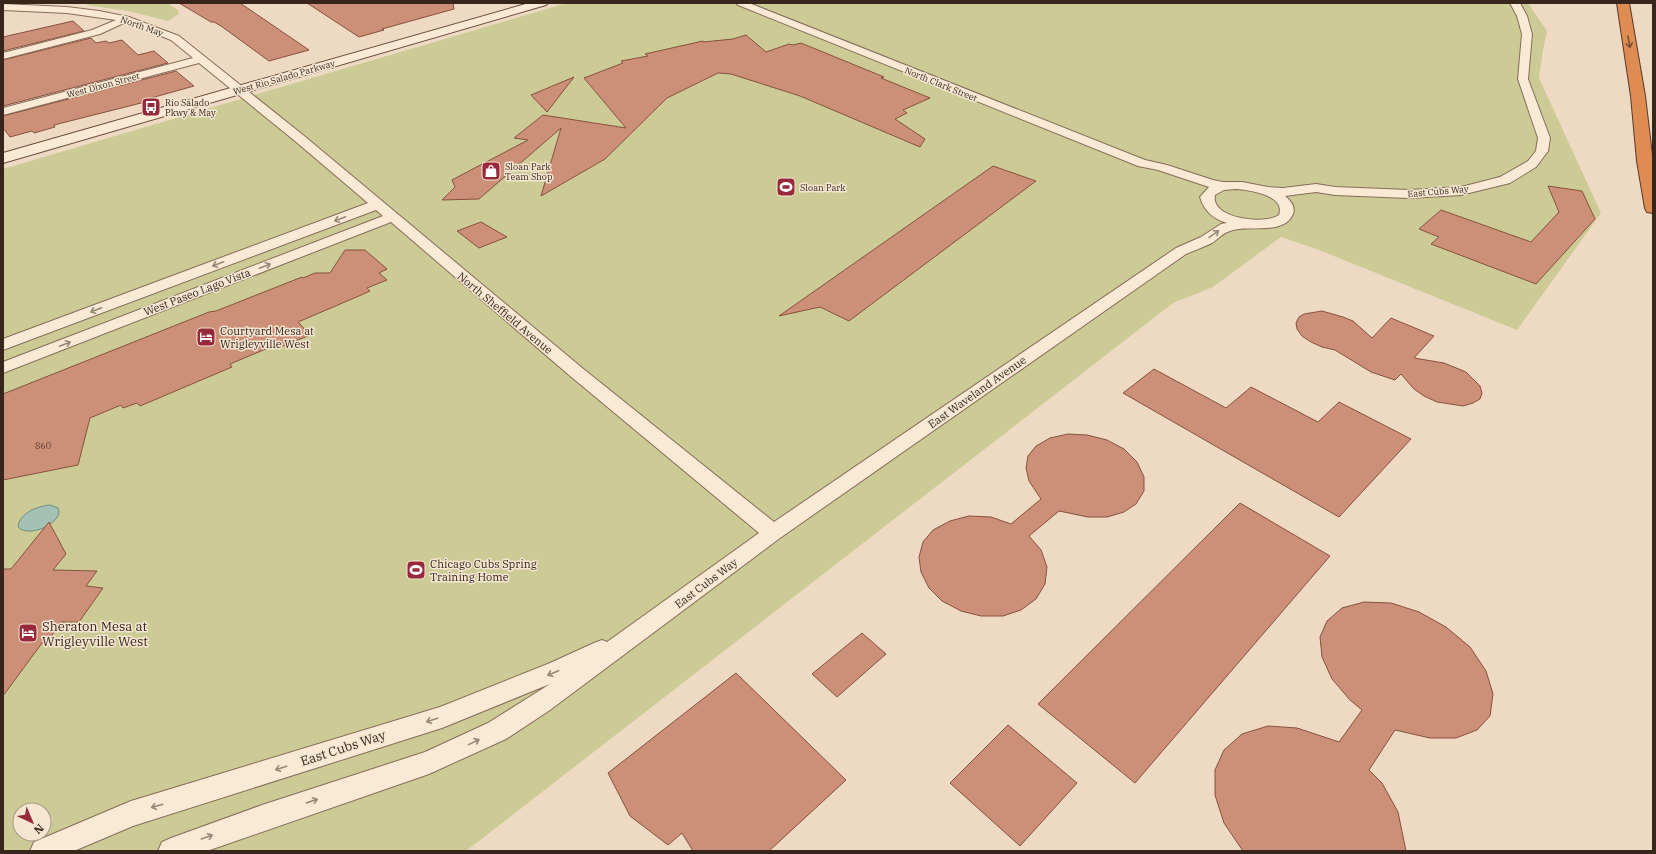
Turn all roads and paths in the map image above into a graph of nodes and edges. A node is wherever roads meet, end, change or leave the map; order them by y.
1 (542, 3) edge
2 (741, 3) edge
3 (1515, 3) edge
4 (1610, 3) edge
5 (1623, 3) edge
6 (38, 5) edge
7 (3, 8) edge
8 (126, 19) junction
9 (3, 56) edge
10 (202, 59) junction
11 (239, 89) junction
12 (3, 112) edge
13 (3, 158) edge
14 (1645, 160) junction
15 (1142, 163) junction
16 (1222, 186) junction
17 (1335, 191) junction
18 (1267, 192) junction
19 (1208, 203) junction
20 (376, 205) junction
21 (1286, 206) junction
22 (1653, 208) edge
23 (392, 217) junction
24 (1249, 224) junction
25 (1181, 251) junction
26 (28, 335) junction
27 (3, 345) edge
28 (40, 353) junction
29 (3, 368) edge
30 (773, 533) junction
31 (639, 632) junction
32 (43, 851) edge
33 (171, 851) edge

1 - 11 main road, West Rio Salado Parkway
2 - 15 street, North Clark Street
3 - 17 street, East Cubs Way
4 - 14 highway
5 -> 14 highway
6 - 7 street, North May
6 - 8 street, North May
8 - 9 street
8 - 10 street, North May
10 - 11 street, North May
10 - 12 street, West Dixon Street
11 - 13 main road, West Rio Salado Parkway
11 - 20 street, North Sheffield Avenue
14 - 22 highway
15 - 16 street, North Clark Street
15 - 19 street, North Clark Street
16 - 18 street, East Cubs Way
16 - 19 street
17 - 18 street, East Cubs Way
17 - 21 street, East Cubs Way
18 - 21 street, East Cubs Way
19 - 24 street
19 - 25 street, East Waveland Avenue
20 - 23 street, North Sheffield Avenue
20 -> 26 street, West Paseo Lago Vista
21 - 24 street
28 -> 23 street, West Paseo Lago Vista
23 - 30 street, North Sheffield Avenue
25 -> 24 street, East Waveland Avenue
25 - 30 street, East Waveland Avenue
26 - 27 street, West Paseo Lago Vista
26 - 28 street
28 - 29 street, West Paseo Lago Vista
30 - 31 street, East Cubs Way
31 -> 32 street, East Cubs Way
33 -> 31 street, East Cubs Way

